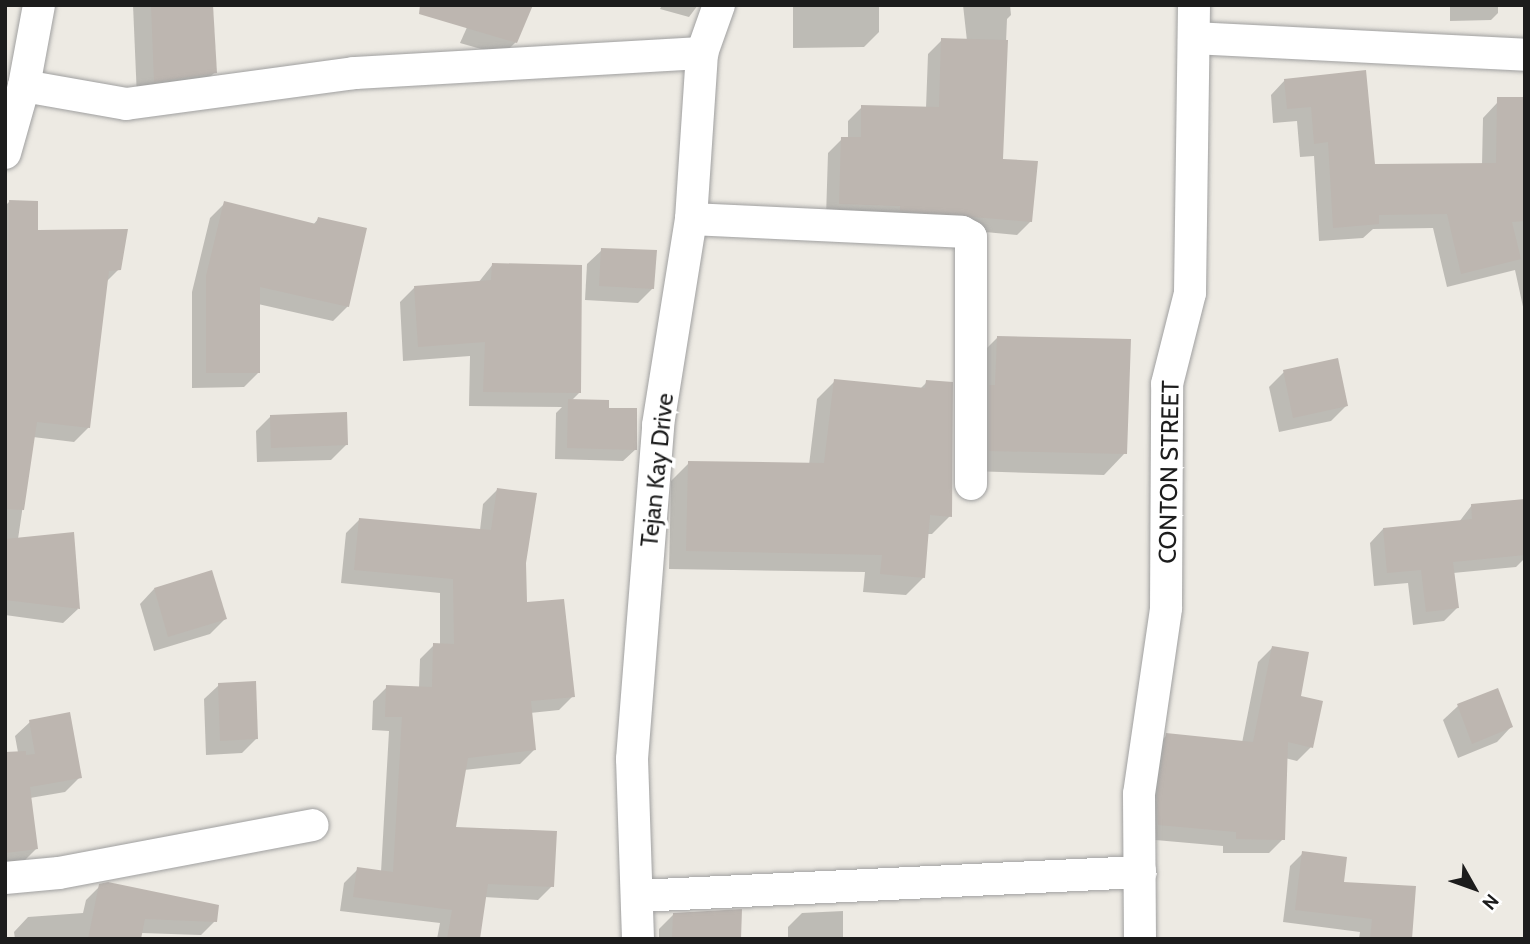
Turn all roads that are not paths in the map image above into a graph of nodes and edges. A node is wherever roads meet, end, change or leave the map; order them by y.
1 (39, 5) edge
2 (719, 5) edge
3 (1194, 5) edge
4 (1194, 38) junction
5 (702, 53) junction
6 (1525, 55) edge
7 (24, 86) junction
8 (5, 153) edge
9 (691, 219) junction
10 (971, 484) dead end
11 (312, 825) dead end
12 (1140, 872) junction
13 (5, 878) edge
14 (637, 896) junction
15 (638, 939) edge
16 (1140, 939) edge

1 - 7 street
2 - 5 street, Tejan Kay Drive
3 - 4 street, CONTON STREET
4 - 6 street
4 - 12 street, CONTON STREET
5 - 7 street
5 - 9 street, Tejan Kay Drive
7 - 8 street
9 - 10 street
9 - 14 street, Tejan Kay Drive
11 - 13 street
12 - 14 street
12 - 16 street, CONTON STREET
14 - 15 street, Tejan Kay Drive

